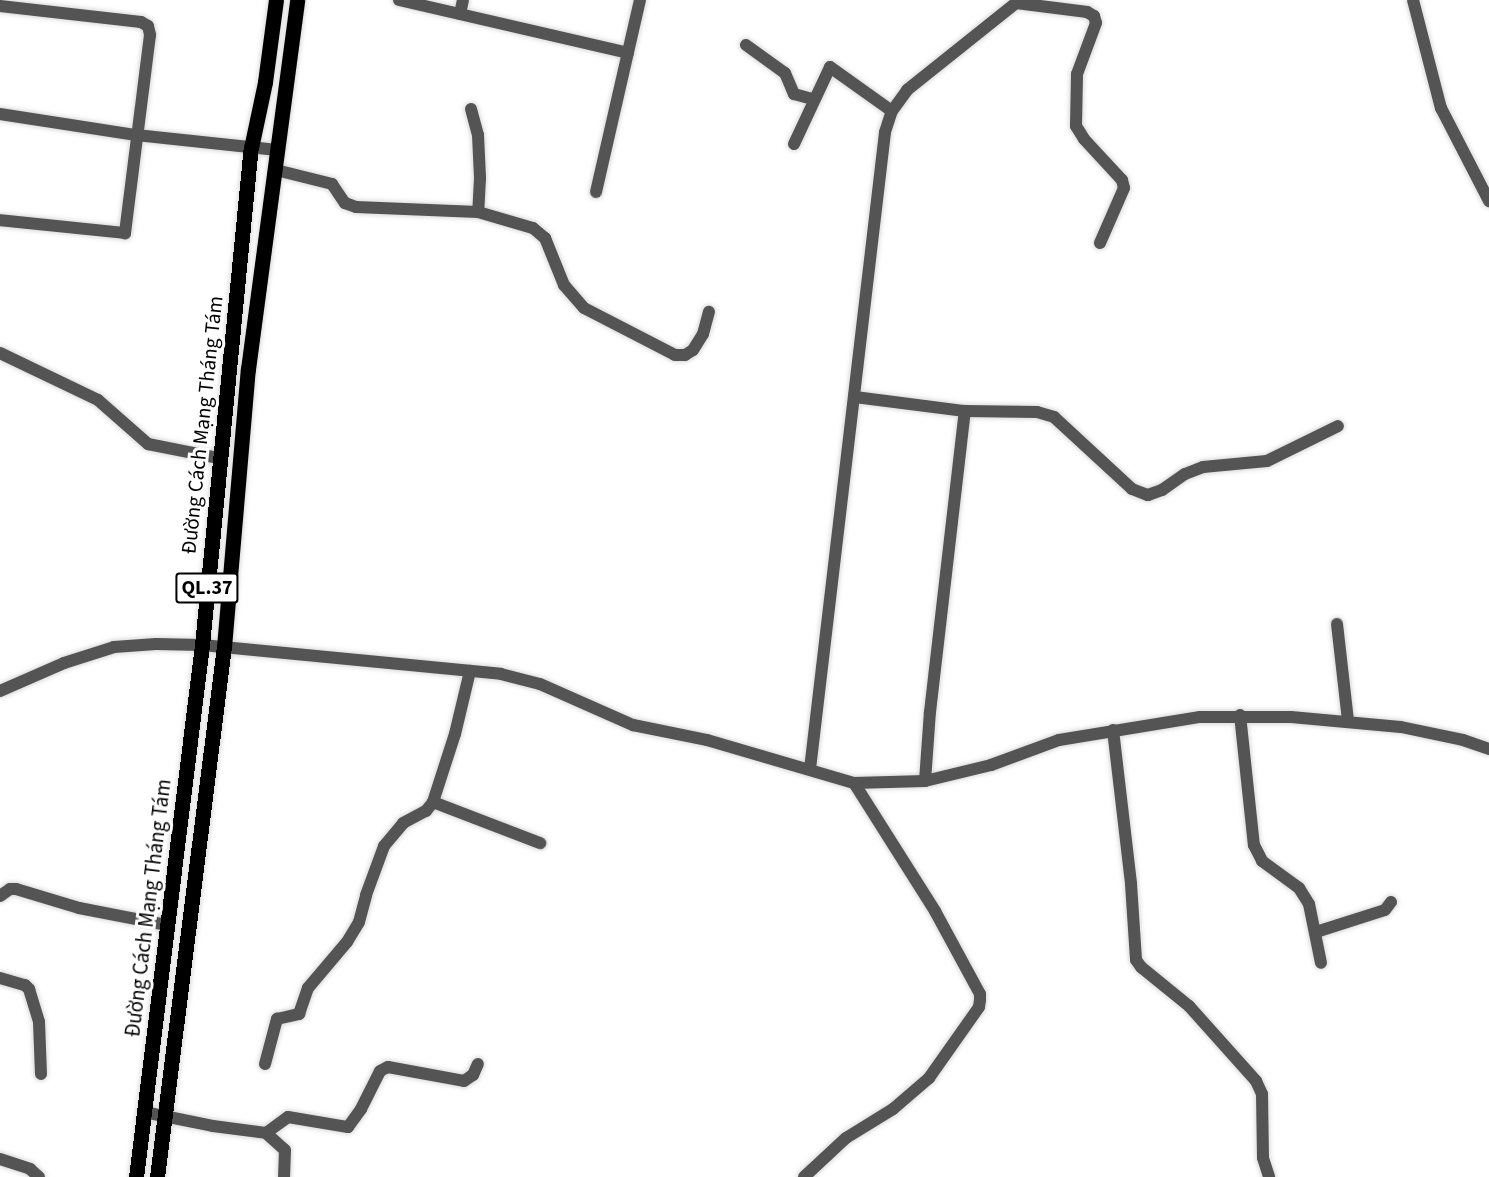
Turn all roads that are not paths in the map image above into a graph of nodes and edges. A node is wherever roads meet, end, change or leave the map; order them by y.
1 (276, 0) edge
2 (297, 0) edge
3 (399, 0) edge
4 (463, 0) edge
5 (640, 0) edge
6 (1413, 0) edge
7 (1016, 1) edge
8 (0, 6) edge
9 (460, 14) junction
10 (746, 45) dead end
11 (628, 53) junction
12 (813, 99) junction
13 (471, 109) dead end
14 (891, 111) junction
15 (0, 114) edge
16 (136, 135) junction
17 (794, 144) dead end
18 (251, 148) junction
19 (277, 150) junction
20 (276, 170) junction
21 (596, 192) dead end
22 (1489, 201) edge
23 (478, 212) junction
24 (0, 220) edge
25 (1100, 243) dead end
26 (709, 312) dead end
27 (0, 353) edge
28 (855, 397) junction
29 (965, 411) junction
30 (1338, 426) dead end
31 (218, 458) junction
32 (1338, 624) dead end
33 (202, 645) junction
34 (224, 647) junction
35 (470, 671) junction
36 (0, 691) edge
37 (1240, 715) junction
38 (1348, 721) junction
39 (1113, 730) junction
40 (1486, 745) edge
41 (810, 769) junction
42 (925, 781) junction
43 (854, 783) junction
44 (433, 802) junction
45 (540, 843) dead end
46 (0, 896) edge
47 (1391, 902) dead end
48 (167, 925) junction
49 (1316, 932) junction
50 (1321, 963) dead end
51 (0, 978) edge
52 (265, 1064) dead end
53 (478, 1064) dead end
54 (41, 1074) dead end
55 (144, 1112) junction
56 (166, 1115) junction
57 (266, 1133) junction
58 (0, 1160) edge
59 (39, 1177) edge
60 (136, 1177) edge
61 (157, 1177) edge
62 (284, 1177) edge
63 (804, 1177) edge
64 (1269, 1177) edge

1 - 18 main road, Đường Cách Mạng Tháng Tám / QL.37
2 - 19 main road, Đường Cách Mạng Tháng Tám / QL.37
3 - 9 street
4 - 9 street
5 - 11 street
6 - 22 street
7 - 14 street
7 - 25 street
8 - 16 street
9 - 11 street
10 - 12 street
11 - 21 street
12 - 14 street
12 - 17 street
13 - 23 street
14 - 28 street
15 - 16 street
16 - 18 street
16 - 24 street
18 - 19 street
18 - 31 main road, Đường Cách Mạng Tháng Tám / QL.37
19 - 20 main road, Đường Cách Mạng Tháng Tám / QL.37
20 - 23 street
20 - 34 main road, Đường Cách Mạng Tháng Tám / QL.37
23 - 26 street
27 - 31 street
28 - 29 street
28 - 41 street
29 - 30 street
29 - 42 street
31 - 33 main road, Đường Cách Mạng Tháng Tám / QL.37
32 - 38 street
33 - 34 street
33 - 36 street
33 - 48 main road, Đường Cách Mạng Tháng Tám / QL.37
34 - 35 street
34 - 56 main road, Đường Cách Mạng Tháng Tám / QL.37
35 - 41 street
35 - 44 street
37 - 38 street
37 - 39 street
37 - 49 street
38 - 40 street
39 - 42 street
39 - 64 street
41 - 43 street
42 - 43 street
43 - 63 street
44 - 45 street
44 - 52 street
46 - 48 street
47 - 49 street
48 - 55 main road, Đường Cách Mạng Tháng Tám / QL.37
49 - 50 street
51 - 54 street
53 - 57 street
55 - 56 street
55 - 60 main road, Đường Cách Mạng Tháng Tám / QL.37
56 - 57 street
56 - 61 main road, Đường Cách Mạng Tháng Tám / QL.37
57 - 62 street
58 - 59 street

